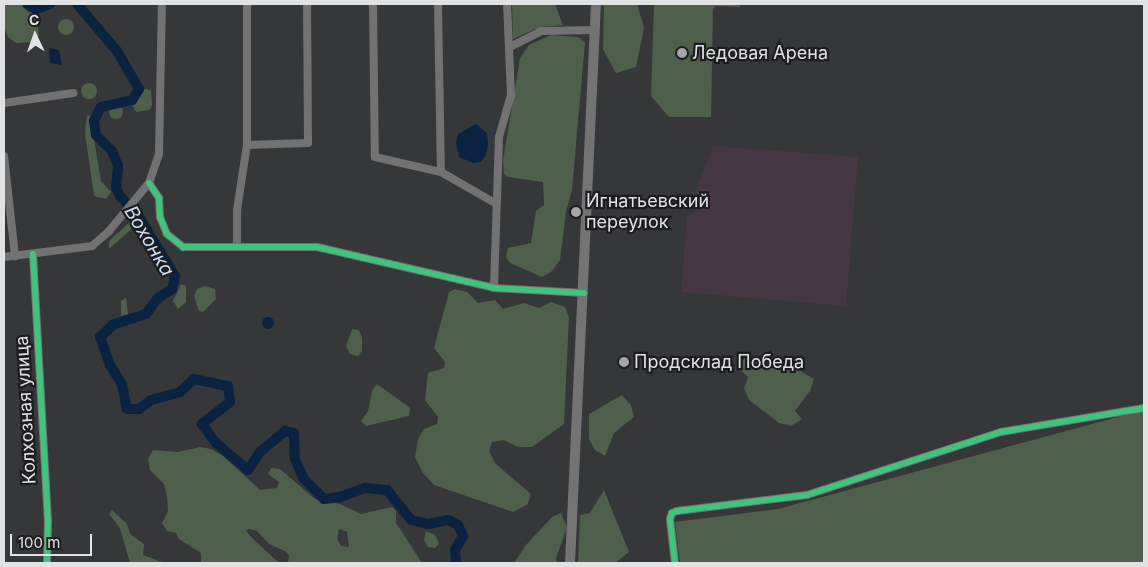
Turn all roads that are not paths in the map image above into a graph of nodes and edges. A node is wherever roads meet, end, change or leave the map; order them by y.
1 (162, 4) edge
2 (247, 4) edge
3 (307, 4) edge
4 (373, 4) edge
5 (438, 4) edge
6 (507, 4) edge
7 (596, 4) edge
8 (594, 30) junction
9 (510, 47) junction
10 (73, 93) dead end
11 (4, 103) edge
12 (247, 145) junction
13 (4, 156) edge
14 (441, 172) junction
15 (148, 185) junction
16 (495, 202) junction
17 (237, 247) junction
18 (33, 254) junction
19 (15, 256) junction
20 (4, 257) edge
21 (494, 288) junction
22 (584, 293) junction
23 (1144, 408) edge
24 (47, 563) edge
25 (570, 563) edge
26 (675, 563) edge

1 - 15 street
2 - 12 street
3 - 12 street
4 - 14 street
5 - 14 street
6 - 9 street
7 - 8 main road
8 - 9 street
8 - 22 main road
9 - 16 street
10 - 11 street
12 - 17 street
13 - 19 street
14 - 16 street
15 - 17 street
15 - 18 street
16 - 21 street
17 - 21 street
18 - 19 street
18 - 24 street, Колхозная улица
19 - 20 street
21 - 22 street
22 - 25 main road
23 - 26 street

